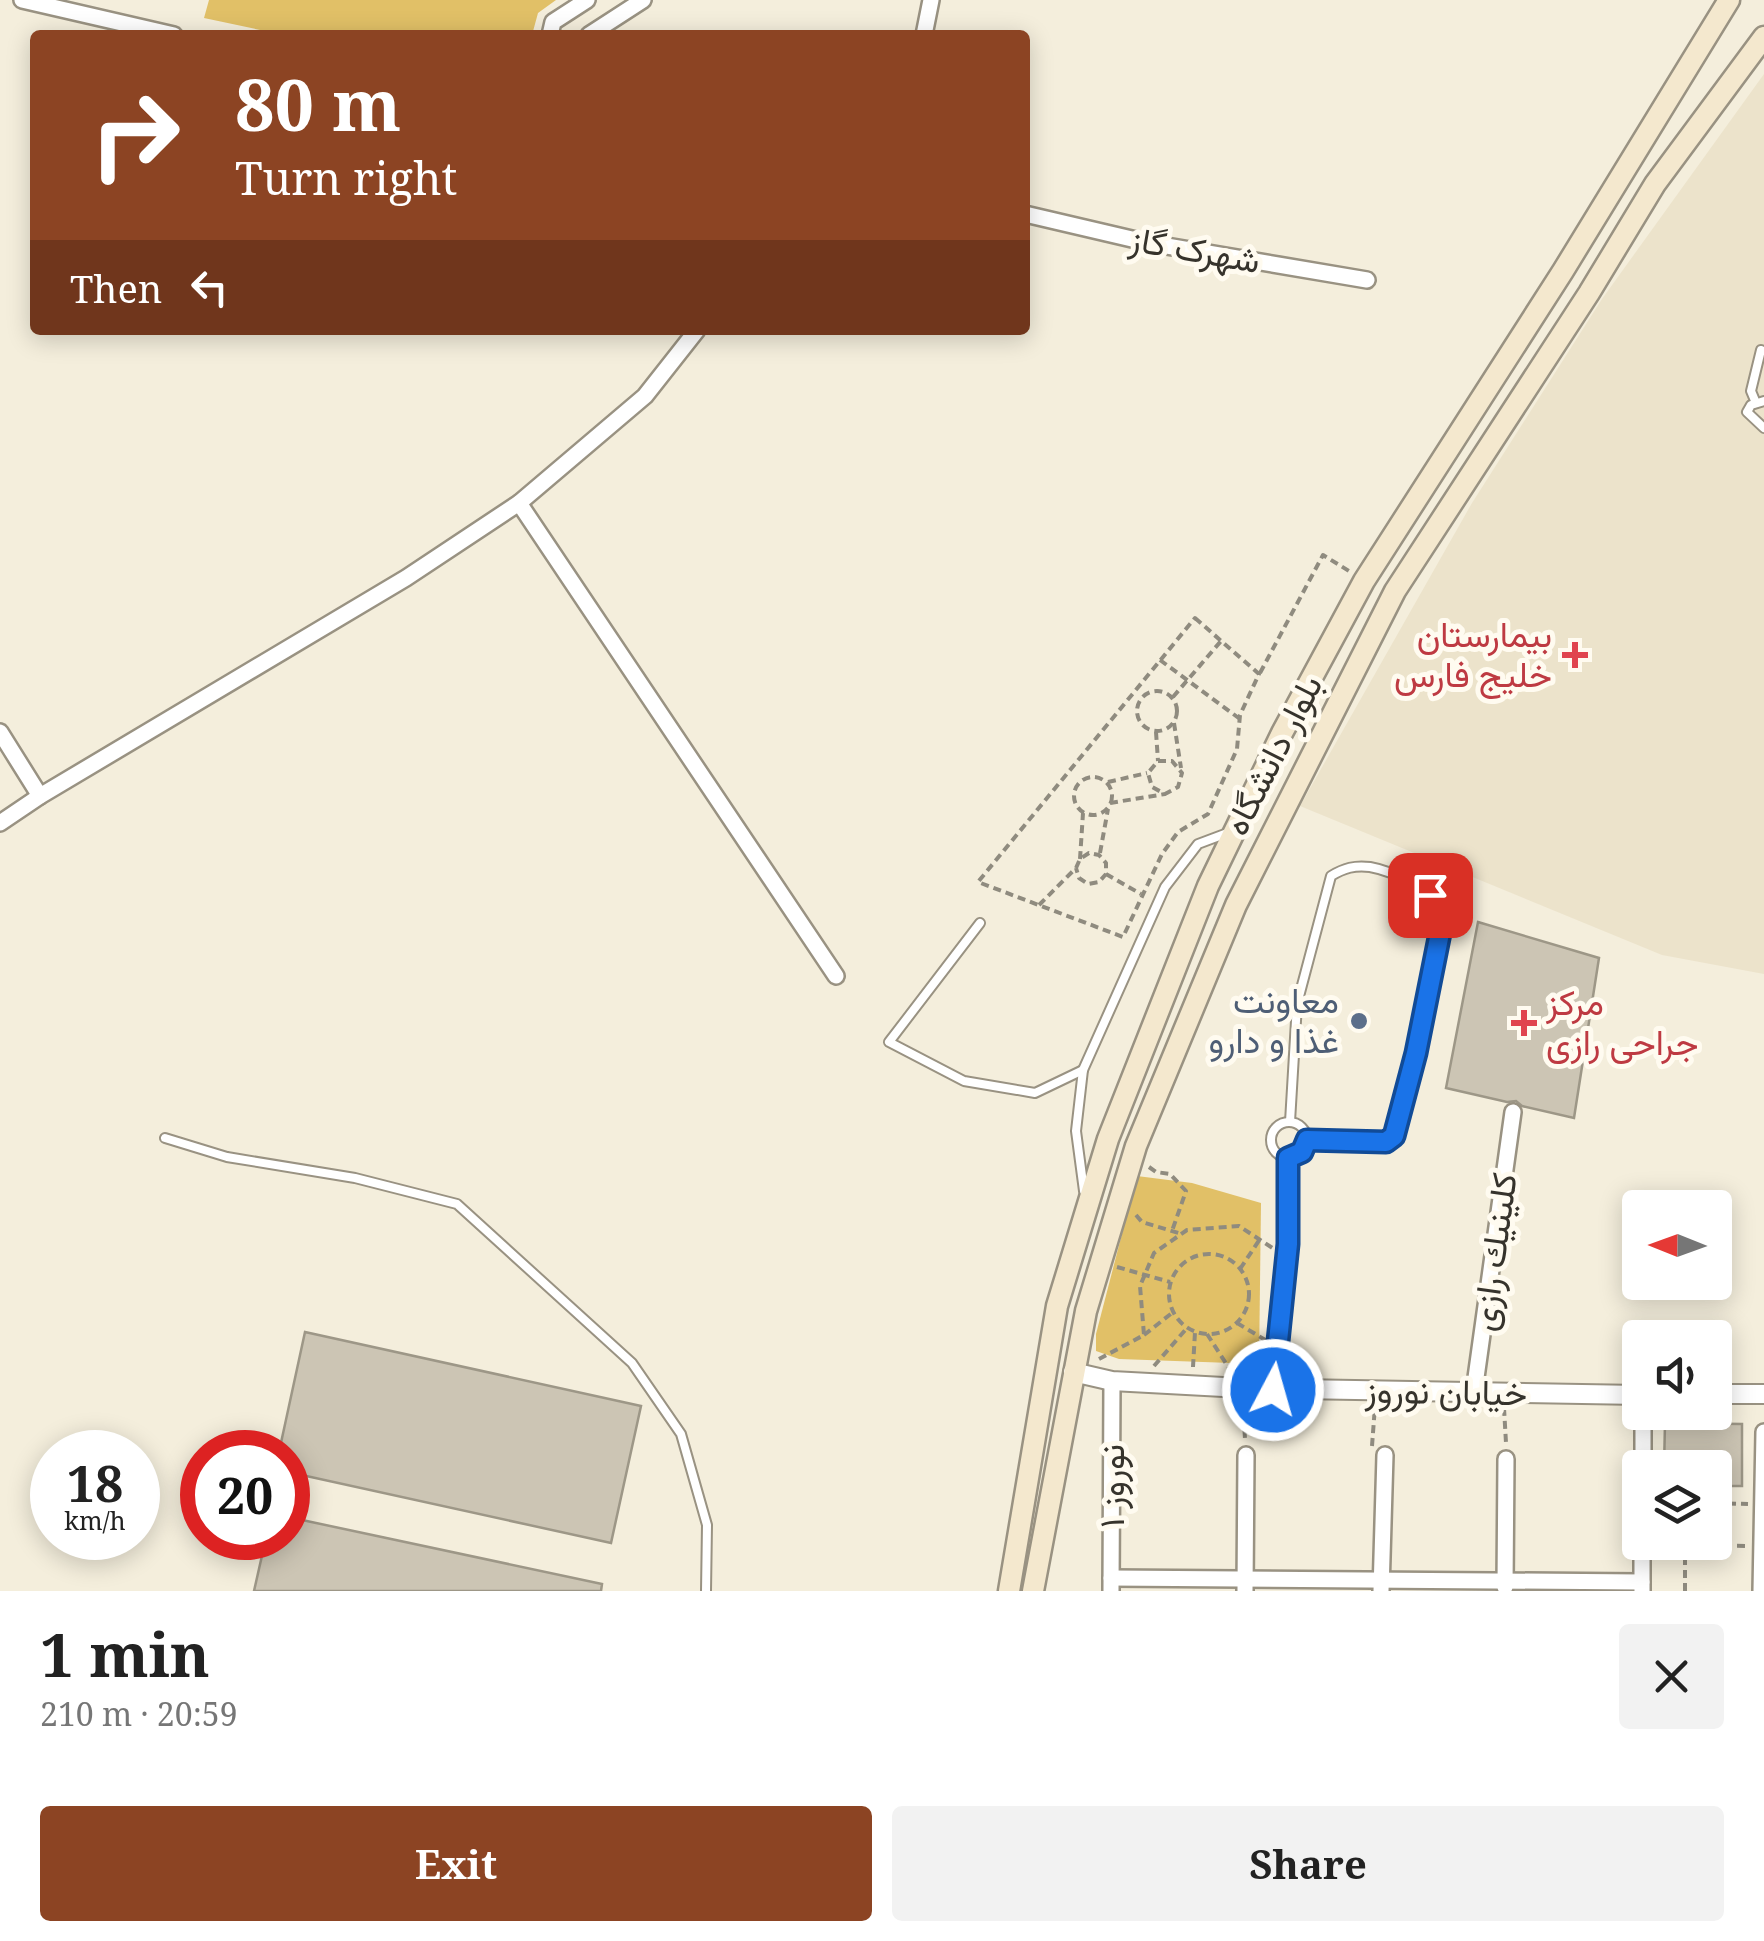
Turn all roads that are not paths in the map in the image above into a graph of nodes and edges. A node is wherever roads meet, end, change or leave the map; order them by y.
1 (22, 0) edge
2 (587, 0) edge
3 (643, 0) edge
4 (931, 0) edge
5 (1728, 0) edge
6 (152, 30) edge
7 (551, 30) edge
8 (597, 30) edge
9 (925, 30) edge
10 (1764, 37) edge
11 (1030, 215) edge
12 (1563, 272) junction
13 (1367, 280) dead end
14 (1589, 294) junction
15 (693, 335) edge
16 (1761, 350) dead end
17 (1760, 402) edge
18 (1764, 428) edge
19 (519, 503) junction
20 (0, 732) edge
21 (40, 796) junction
22 (0, 823) edge
23 (1234, 831) junction
24 (980, 924) dead end
25 (836, 976) dead end
26 (1083, 1070) junction
27 (1513, 1112) dead end
28 (1290, 1122) junction
29 (165, 1138) dead end
30 (1307, 1140) junction
31 (1288, 1158) junction
32 (1087, 1208) junction
33 (1073, 1372) junction
34 (1112, 1381) junction
35 (1273, 1390) junction
36 (1474, 1392) junction
37 (1732, 1394) edge
38 (1764, 1394) edge
39 (1622, 1395) edge
40 (1764, 1432) edge
41 (1246, 1455) dead end
42 (1385, 1455) road end
43 (1506, 1459) road end
44 (1762, 1504) edge
45 (1642, 1560) edge
46 (1111, 1585) edge
47 (1246, 1585) edge
48 (1382, 1586) edge
49 (1505, 1586) edge
50 (1642, 1586) edge
51 (1762, 1588) edge
52 (706, 1591) edge
53 (1009, 1591) edge
54 (1033, 1591) edge

1 - 6 street
2 - 7 street
3 - 8 street
4 - 9 street
5 - 12 main road, بلوار دانشگاه
10 - 14 main road, بلوار دانشگاه
11 - 13 street, شهرک گاز
12 - 14 main road
12 - 23 main road, بلوار دانشگاه
14 - 33 main road, بلوار دانشگاه
15 - 19 street
16 - 17 lane
17 - 18 lane
19 - 21 street
19 - 25 street
20 - 21 street
21 - 22 street
23 - 26 lane
23 - 32 main road, بلوار دانشگاه
24 - 26 lane
26 - 32 lane
27 - 36 street, كلينيك رازی
28 - 30 lane
28 - 30 lane
28 - 31 lane
29 - 52 lane
30 - 31 lane
31 - 35 lane
32 - 53 main road, بلوار دانشگاه
33 - 34 street, خیابان نوروز
33 - 54 main road, بلوار دانشگاه
34 - 35 street, خیابان نوروز
34 - 46 street, نوروز ۱
35 - 36 street, خیابان نوروز
36 - 39 street, خیابان نوروز
37 - 38 street
40 - 44 street
41 - 47 street
42 - 48 street
43 - 49 street
44 - 51 street
45 - 50 street
46 - 47 street
47 - 48 street
48 - 49 street
49 - 50 street

